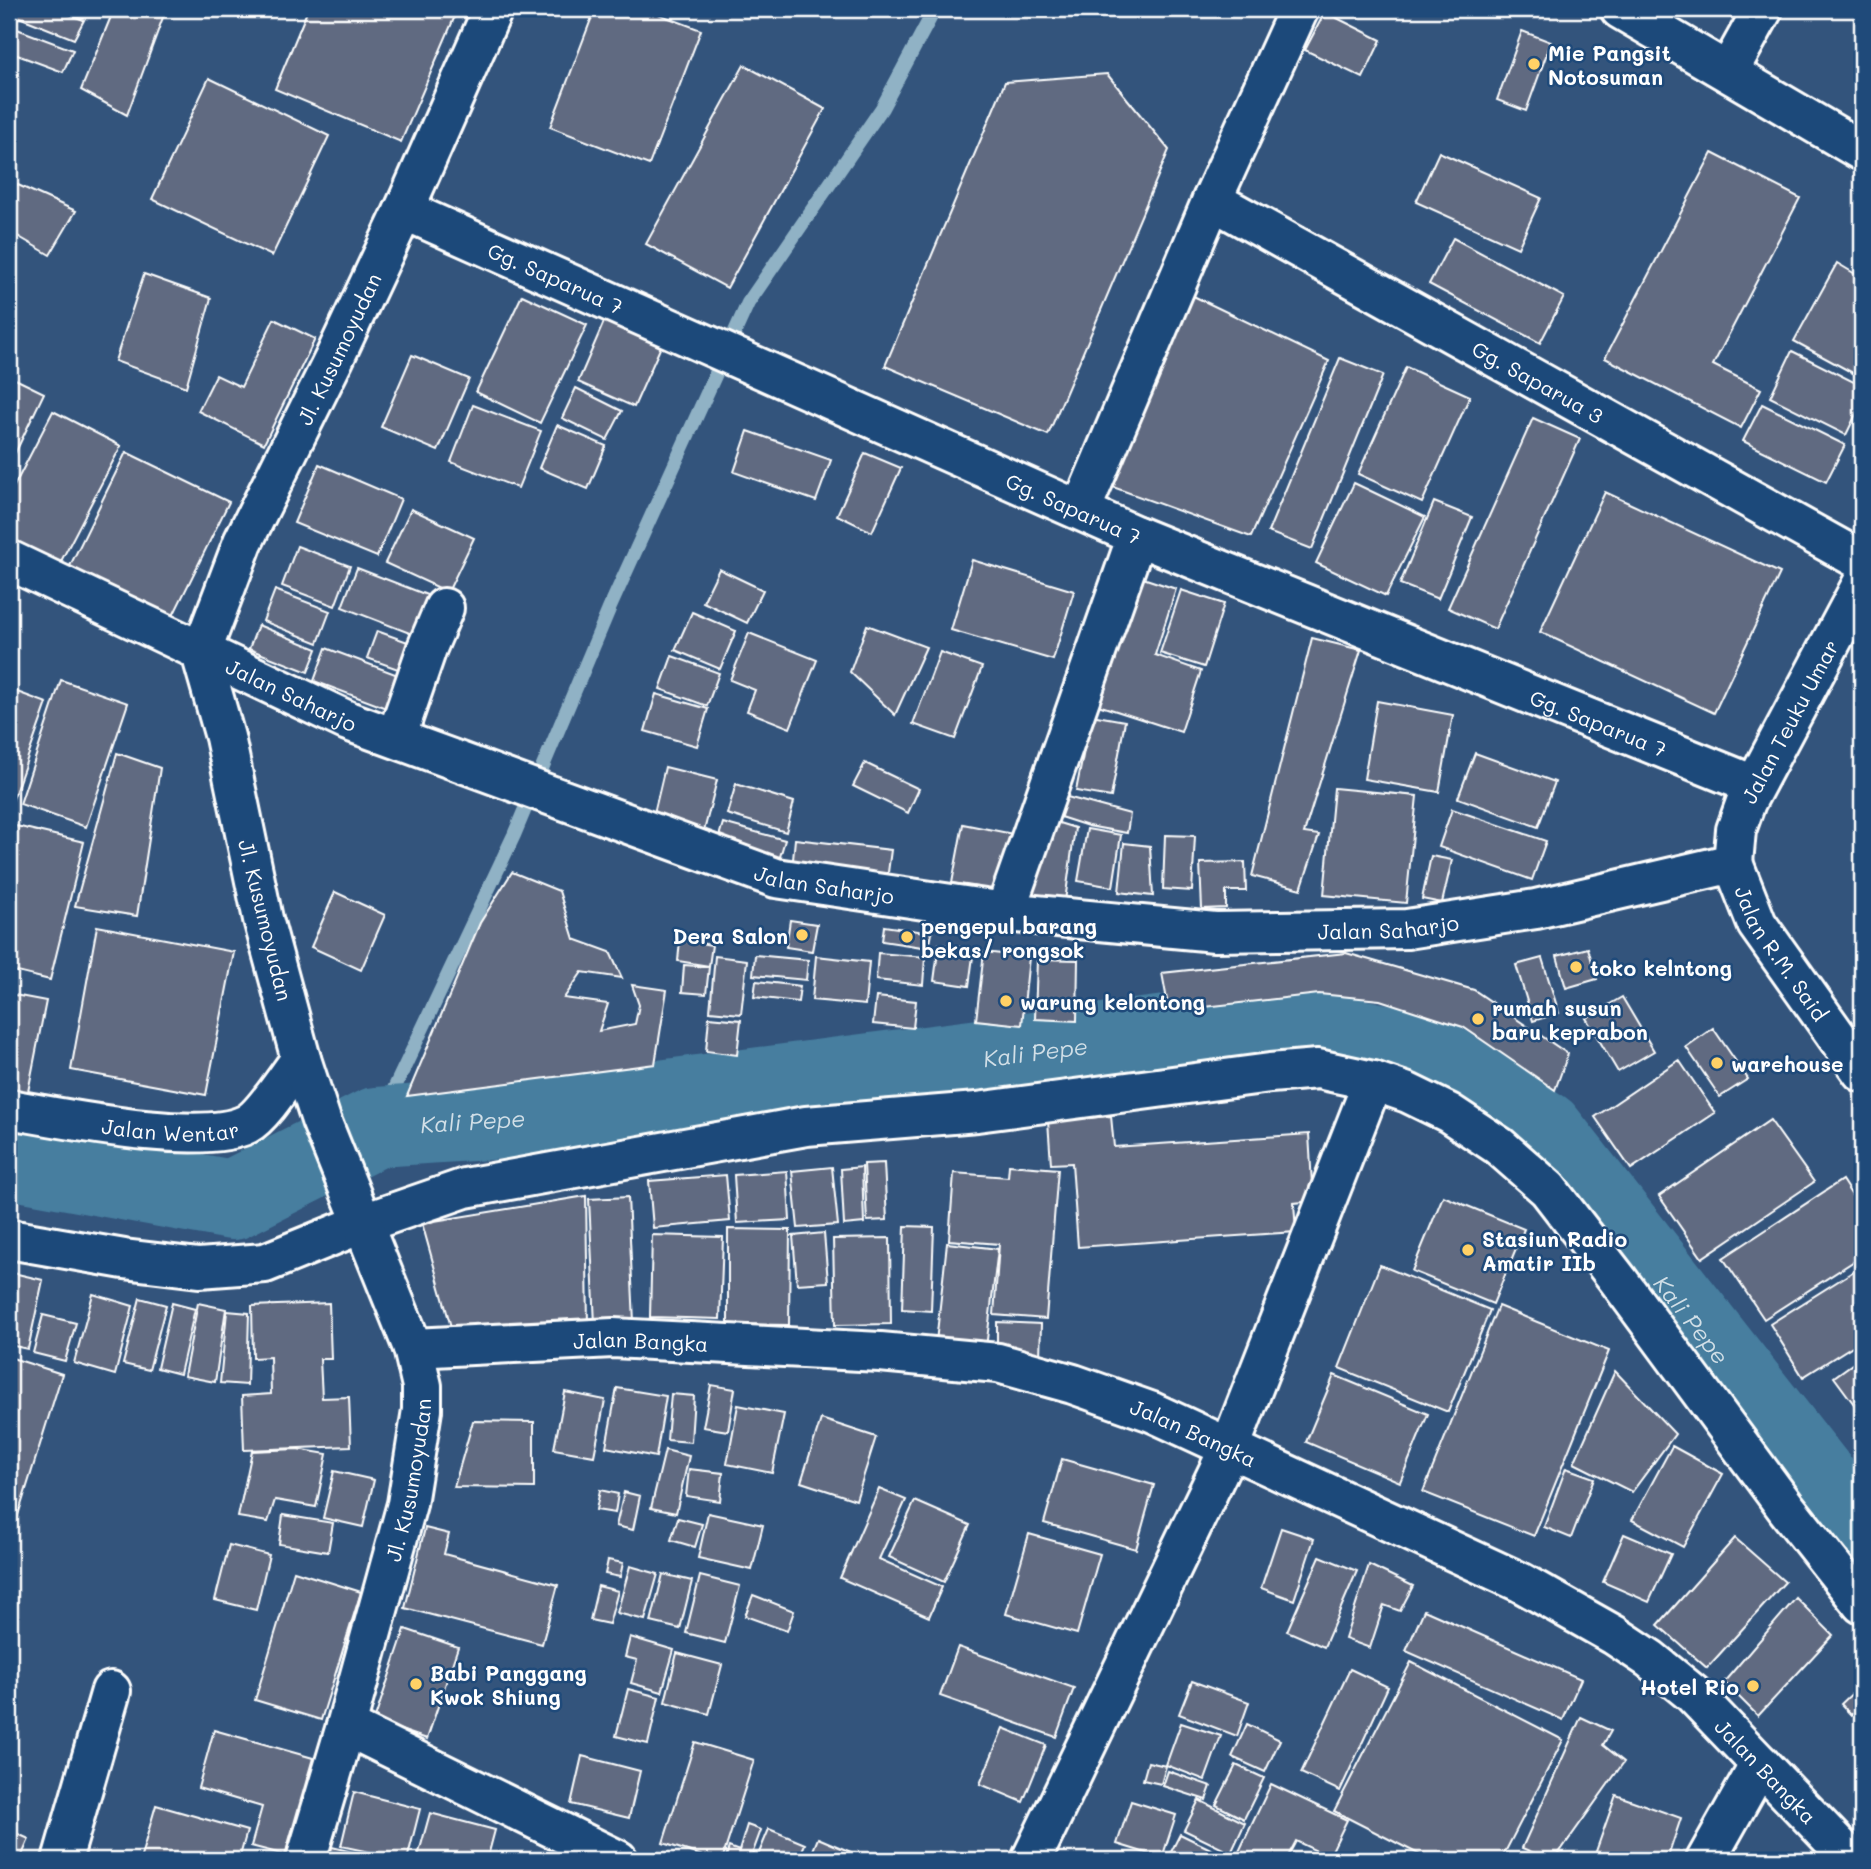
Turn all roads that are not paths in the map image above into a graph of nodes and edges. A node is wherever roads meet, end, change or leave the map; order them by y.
1 (493, 9) edge
2 (1299, 9) edge
3 (1620, 9) edge
4 (1762, 9) edge
5 (1728, 72) junction
6 (1862, 150) edge
7 (1212, 200) junction
8 (404, 210) junction
9 (1080, 510) junction
10 (1137, 536) junction
11 (9, 560) edge
12 (1862, 561) edge
13 (1862, 584) edge
14 (444, 608) dead end
15 (201, 653) junction
16 (397, 738) junction
17 (1754, 785) junction
18 (1733, 863) junction
19 (1005, 912) junction
20 (301, 1059) junction
21 (1862, 1072) edge
22 (1373, 1081) junction
23 (9, 1109) edge
24 (358, 1216) junction
25 (9, 1239) edge
26 (413, 1348) junction
27 (1230, 1447) junction
28 (1862, 1604) edge
29 (111, 1691) dead end
30 (346, 1726) junction
31 (1760, 1764) junction
32 (62, 1860) edge
33 (306, 1860) edge
34 (618, 1860) edge
35 (1031, 1860) edge
36 (1706, 1860) edge
37 (1852, 1860) edge

1 - 8 street, Jl. Kusumoyudan
2 - 7 street
3 - 5 street
4 - 5 street
5 - 6 street
7 - 9 street
7 - 12 street, Gg. Saparua 3
8 - 9 street, Gg. Saparua 7
8 - 15 street, Jl. Kusumoyudan
9 - 10 street, Gg. Saparua 7
10 - 17 street, Gg. Saparua 7
10 - 19 street
11 - 15 street, Jalan Saharjo
13 - 17 street, Jalan Teuku Umar
14 - 16 street
15 - 16 street, Jalan Saharjo
15 - 20 street, Jl. Kusumoyudan
16 - 19 street, Jalan Saharjo
17 - 18 street, Jalan Teuku Umar
18 - 19 street, Jalan Saharjo
18 - 21 street, Jalan R.M. Said
20 - 23 street, Jalan Wentar
20 - 24 street, Jl. Kusumoyudan
22 - 24 street
22 - 27 street
22 - 28 street
24 - 25 street
24 - 26 street, Jl. Kusumoyudan
26 - 27 street, Jalan Bangka
26 - 30 street, Jl. Kusumoyudan
27 - 31 street, Jalan Bangka
27 - 35 street
29 - 32 street
30 - 33 street, Jl. Kusumoyudan
30 - 34 street
31 - 36 street
31 - 37 street, Jalan Bangka

